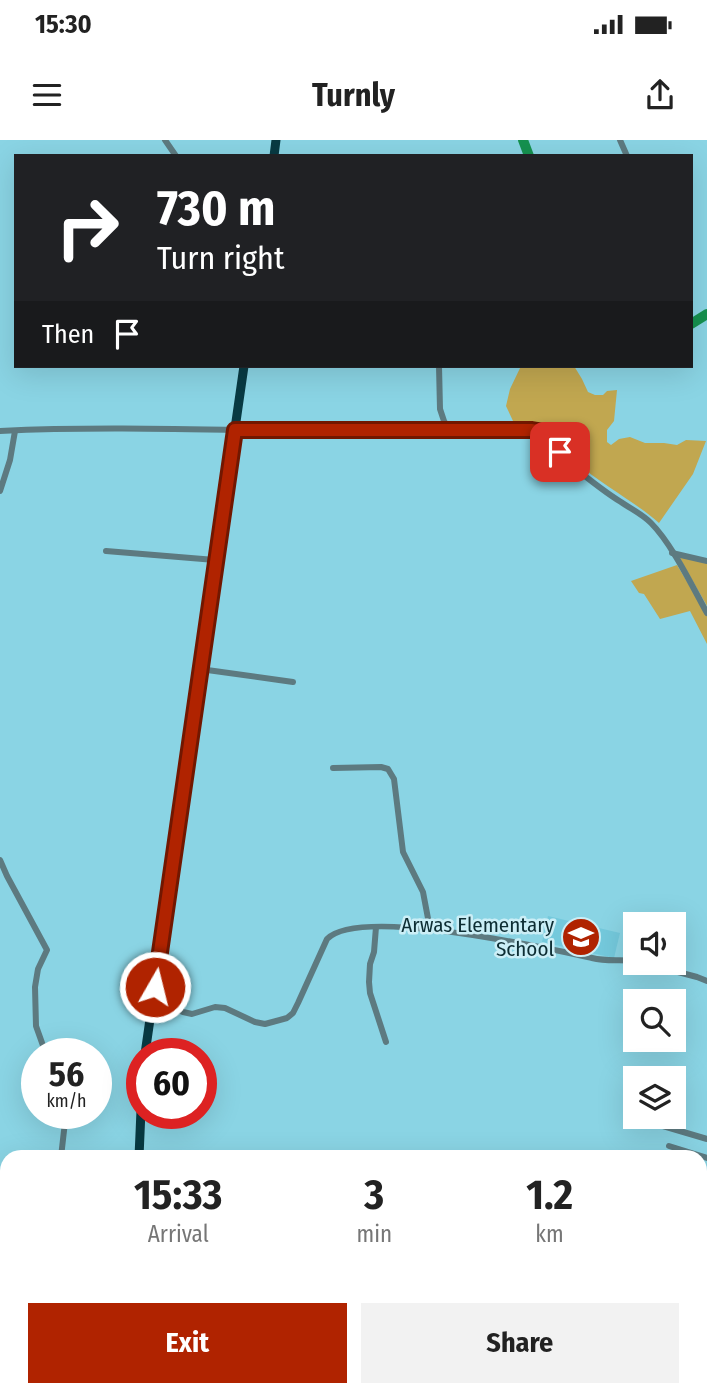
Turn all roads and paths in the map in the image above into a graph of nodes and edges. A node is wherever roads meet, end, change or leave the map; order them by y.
1 (244, 368) edge
2 (439, 368) edge
3 (235, 430) junction
4 (0, 431) edge
5 (15, 431) junction
6 (450, 431) junction
7 (0, 491) edge
8 (106, 551) dead end
9 (672, 553) junction
10 (215, 560) junction
11 (707, 561) edge
12 (707, 613) edge
13 (200, 669) junction
14 (292, 682) dead end
15 (333, 768) dead end
16 (0, 860) edge
17 (376, 927) junction
18 (430, 929) junction
19 (623, 961) edge
20 (686, 974) edge
21 (707, 981) edge
22 (153, 1002) junction
23 (40, 1038) edge
24 (147, 1038) edge
25 (386, 1042) dead end
26 (64, 1129) edge
27 (140, 1129) edge
28 (673, 1129) edge
29 (707, 1139) edge
30 (669, 1146) dead end
31 (62, 1150) edge
32 (139, 1150) edge
33 (682, 1150) edge

1 - 3 main road
2 - 6 street
3 - 5 street
3 - 6 street
3 - 10 main road
4 - 5 street
5 - 7 street
6 - 9 street
8 - 10 street
9 - 11 street
9 - 12 street
10 - 13 main road
13 - 14 street
13 - 22 main road
15 - 18 street
16 - 23 street
17 - 18 street
17 - 22 street
17 - 25 street
18 - 19 street
20 - 21 street
22 - 24 main road
26 - 31 street
27 - 32 main road
28 - 29 street
30 - 33 street

